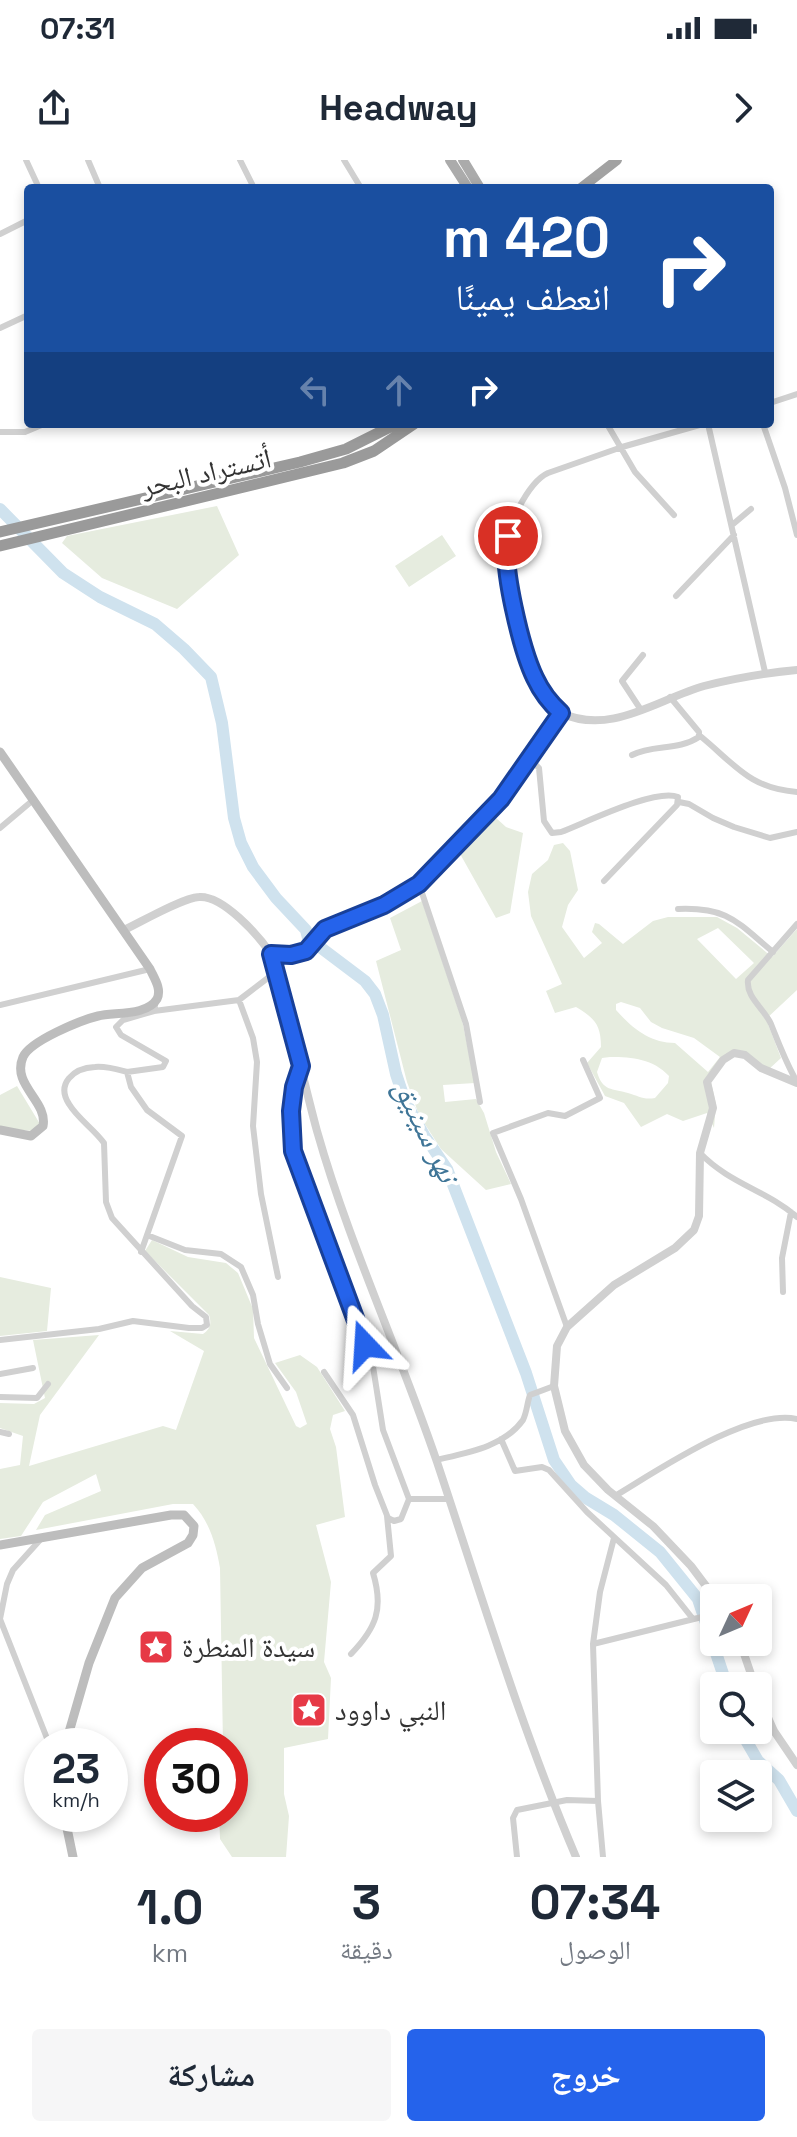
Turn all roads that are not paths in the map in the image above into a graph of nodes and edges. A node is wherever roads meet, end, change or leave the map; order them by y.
1 (26, 160) edge
2 (88, 160) edge
3 (240, 160) edge
4 (344, 160) edge
5 (450, 160) edge
6 (463, 160) edge
7 (617, 160) edge
8 (37, 184) edge
9 (98, 184) edge
10 (252, 184) edge
11 (359, 184) edge
12 (465, 184) edge
13 (478, 184) edge
14 (586, 184) edge
15 (24, 222) edge
16 (0, 234) edge
17 (24, 317) edge
18 (0, 328) edge
19 (797, 394) edge
20 (774, 402) edge
21 (34, 428) edge
22 (388, 428) edge
23 (408, 428) edge
24 (610, 428) edge
25 (691, 428) edge
26 (706, 428) edge
27 (764, 428) edge
28 (0, 432) edge
29 (622, 447) junction
30 (751, 509) dead end
31 (674, 515) dead end
32 (732, 525) junction
33 (0, 532) edge
34 (734, 535) junction
35 (797, 535) edge
36 (1, 546) edge
37 (676, 596) dead end
38 (643, 655) dead end
39 (797, 670) edge
40 (765, 672) junction
41 (670, 697) junction
42 (641, 710) junction
43 (561, 713) junction
44 (699, 735) junction
45 (0, 752) edge
46 (632, 755) dead end
47 (530, 759) junction
48 (797, 792) edge
49 (32, 801) junction
50 (679, 802) junction
51 (0, 828) edge
52 (797, 832) edge
53 (604, 881) dead end
54 (419, 884) junction
55 (678, 909) dead end
56 (797, 924) edge
57 (124, 930) junction
58 (773, 952) junction
59 (271, 954) junction
60 (150, 969) junction
61 (277, 971) junction
62 (157, 999) junction
63 (239, 1000) junction
64 (0, 1005) edge
65 (154, 1011) junction
66 (583, 1060) dead end
67 (301, 1066) junction
68 (127, 1072) junction
69 (797, 1082) edge
70 (480, 1102) dead end
71 (0, 1130) edge
72 (700, 1153) junction
73 (794, 1214) edge
74 (147, 1235) junction
75 (141, 1252) junction
76 (278, 1277) dead end
77 (783, 1292) dead end
78 (567, 1327) junction
79 (0, 1340) edge
80 (33, 1368) dead end
81 (324, 1372) dead end
82 (0, 1374) edge
83 (48, 1384) dead end
84 (554, 1386) junction
85 (287, 1388) dead end
86 (0, 1397) edge
87 (797, 1419) edge
88 (0, 1432) edge
89 (9, 1434) dead end
90 (501, 1439) junction
91 (436, 1460) junction
92 (615, 1496) junction
93 (409, 1499) junction
94 (448, 1499) junction
95 (386, 1515) junction
96 (43, 1537) junction
97 (614, 1538) junction
98 (0, 1545) edge
99 (703, 1584) edge
100 (700, 1617) edge
101 (696, 1618) junction
102 (0, 1620) edge
103 (593, 1644) junction
104 (351, 1654) dead end
105 (772, 1726) edge
106 (43, 1728) edge
107 (70, 1728) edge
108 (792, 1752) edge
109 (797, 1765) edge
110 (598, 1801) junction
111 (553, 1803) junction
112 (68, 1832) edge
113 (73, 1857) edge
114 (517, 1857) edge
115 (576, 1857) edge
116 (603, 1857) edge

1 - 8 street
2 - 9 street
3 - 10 street
4 - 11 street
5 - 12 main road
6 - 13 main road
7 - 14 highway
15 - 16 street
17 - 18 street
19 - 20 street
21 - 28 street
22 - 33 highway, أتستراد البحر
23 - 36 highway, أتستراد البحر
24 - 29 street
25 - 29 street
26 - 32 street
27 - 35 street
29 - 31 street
29 - 43 street
30 - 32 street
32 - 34 street
34 - 37 street
34 - 40 street
38 - 42 street
39 - 40 street
40 - 41 street
41 - 42 street
41 - 44 street
42 - 43 street
43 - 47 street
44 - 46 street
44 - 48 street
45 - 49 main road
47 - 50 street
47 - 54 street
49 - 51 street
49 - 57 main road
50 - 52 street
50 - 53 street
54 - 59 street
54 - 70 street
55 - 58 street
56 - 58 street
57 - 59 street
57 - 60 main road
58 - 69 street
59 - 61 street
60 - 62 main road
60 - 64 street
61 - 63 street
61 - 67 street
62 - 65 street
62 - 71 main road
63 - 65 street
63 - 76 street
65 - 68 street
66 - 78 street
67 - 91 street
67 - 93 street
68 - 74 street
68 - 75 street
69 - 72 street
72 - 73 street
72 - 78 street
73 - 77 street
74 - 75 street
74 - 85 street
75 - 79 street
78 - 84 street
80 - 82 street
81 - 95 street
83 - 86 street
84 - 90 street
84 - 92 street
87 - 92 street
88 - 89 street
90 - 91 street
90 - 97 street
91 - 94 street
92 - 99 street
93 - 94 street
93 - 95 street
94 - 111 street
95 - 104 street
96 - 98 main road
96 - 102 street
96 - 107 main road
97 - 101 street
97 - 103 street
100 - 101 street
101 - 103 street
102 - 106 street
103 - 110 street
105 - 108 street
108 - 109 street
110 - 111 street
110 - 116 street
111 - 114 street
111 - 115 street
112 - 113 main road

